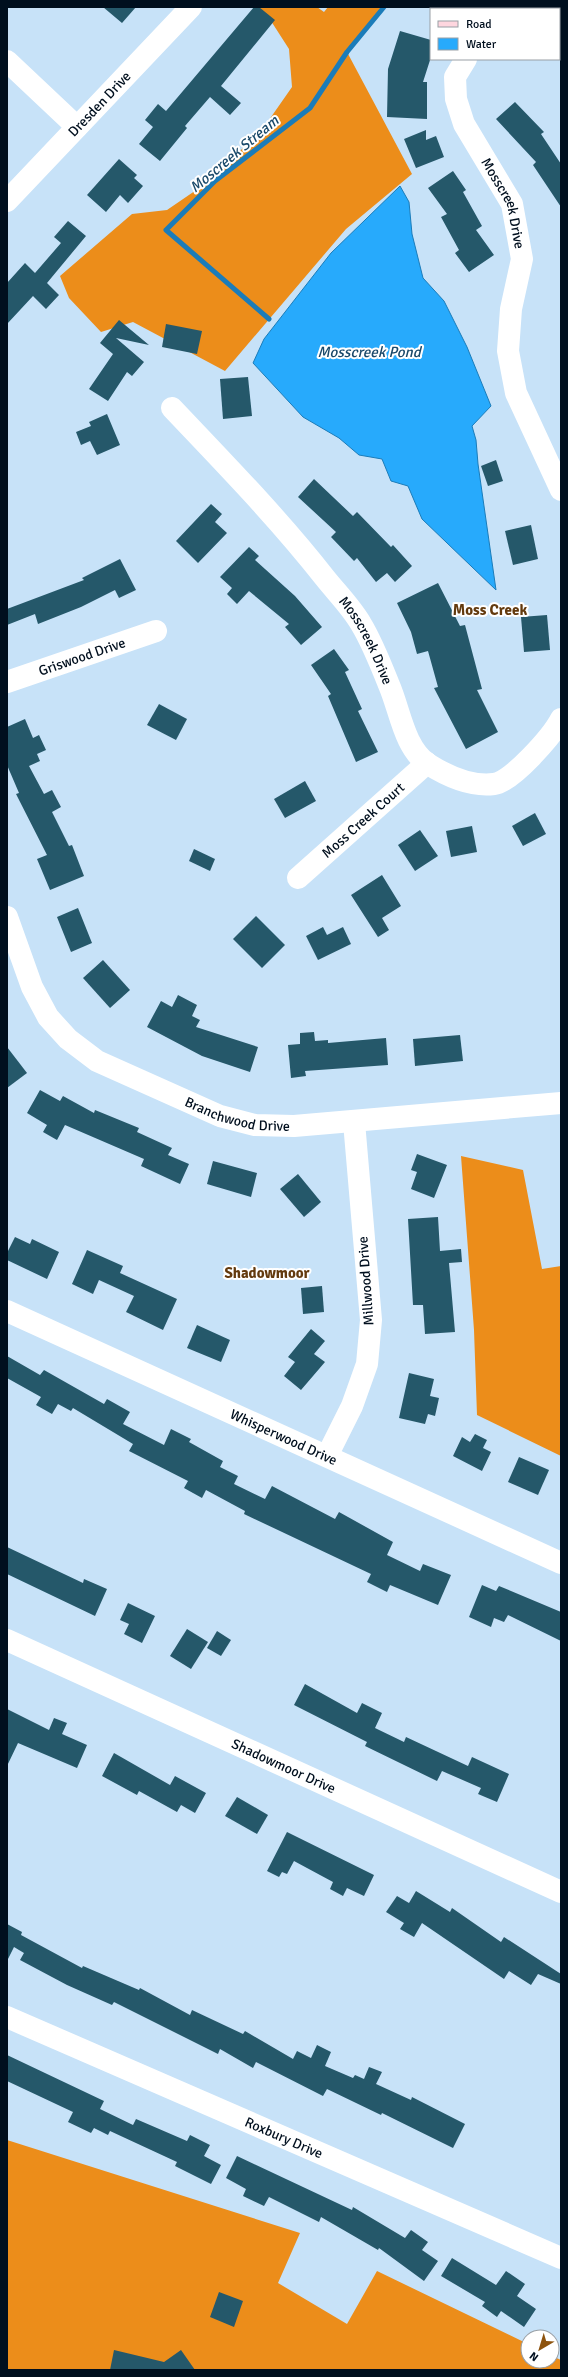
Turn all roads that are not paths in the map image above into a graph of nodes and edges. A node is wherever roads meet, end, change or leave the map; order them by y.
1 (191, 7) edge
2 (465, 60) edge
3 (7, 61) edge
4 (77, 127) junction
5 (7, 201) edge
6 (172, 408) dead end
7 (561, 490) edge
8 (156, 631) dead end
9 (7, 682) edge
10 (561, 719) edge
11 (427, 763) junction
12 (298, 878) dead end
13 (7, 917) edge
14 (561, 1103) edge
15 (354, 1122) junction
16 (7, 1311) edge
17 (327, 1456) junction
18 (561, 1563) edge
19 (7, 1640) edge
20 (561, 1892) edge
21 (7, 2017) edge
22 (561, 2258) edge

1 - 4 street, Dresden Drive
2 - 7 street, Mosscreek Drive
3 - 4 street
4 - 5 street, Dresden Drive
6 - 11 street, Mosscreek Drive
8 - 9 street, Griswood Drive
10 - 11 street, Mosscreek Drive
11 - 12 street, Moss Creek Court
13 - 15 street, Branchwood Drive
14 - 15 street, Branchwood Drive
15 - 17 street, Millwood Drive
16 - 17 street, Whisperwood Drive
17 - 18 street, Whisperwood Drive
19 - 20 street, Shadowmoor Drive
21 - 22 street, Roxbury Drive

